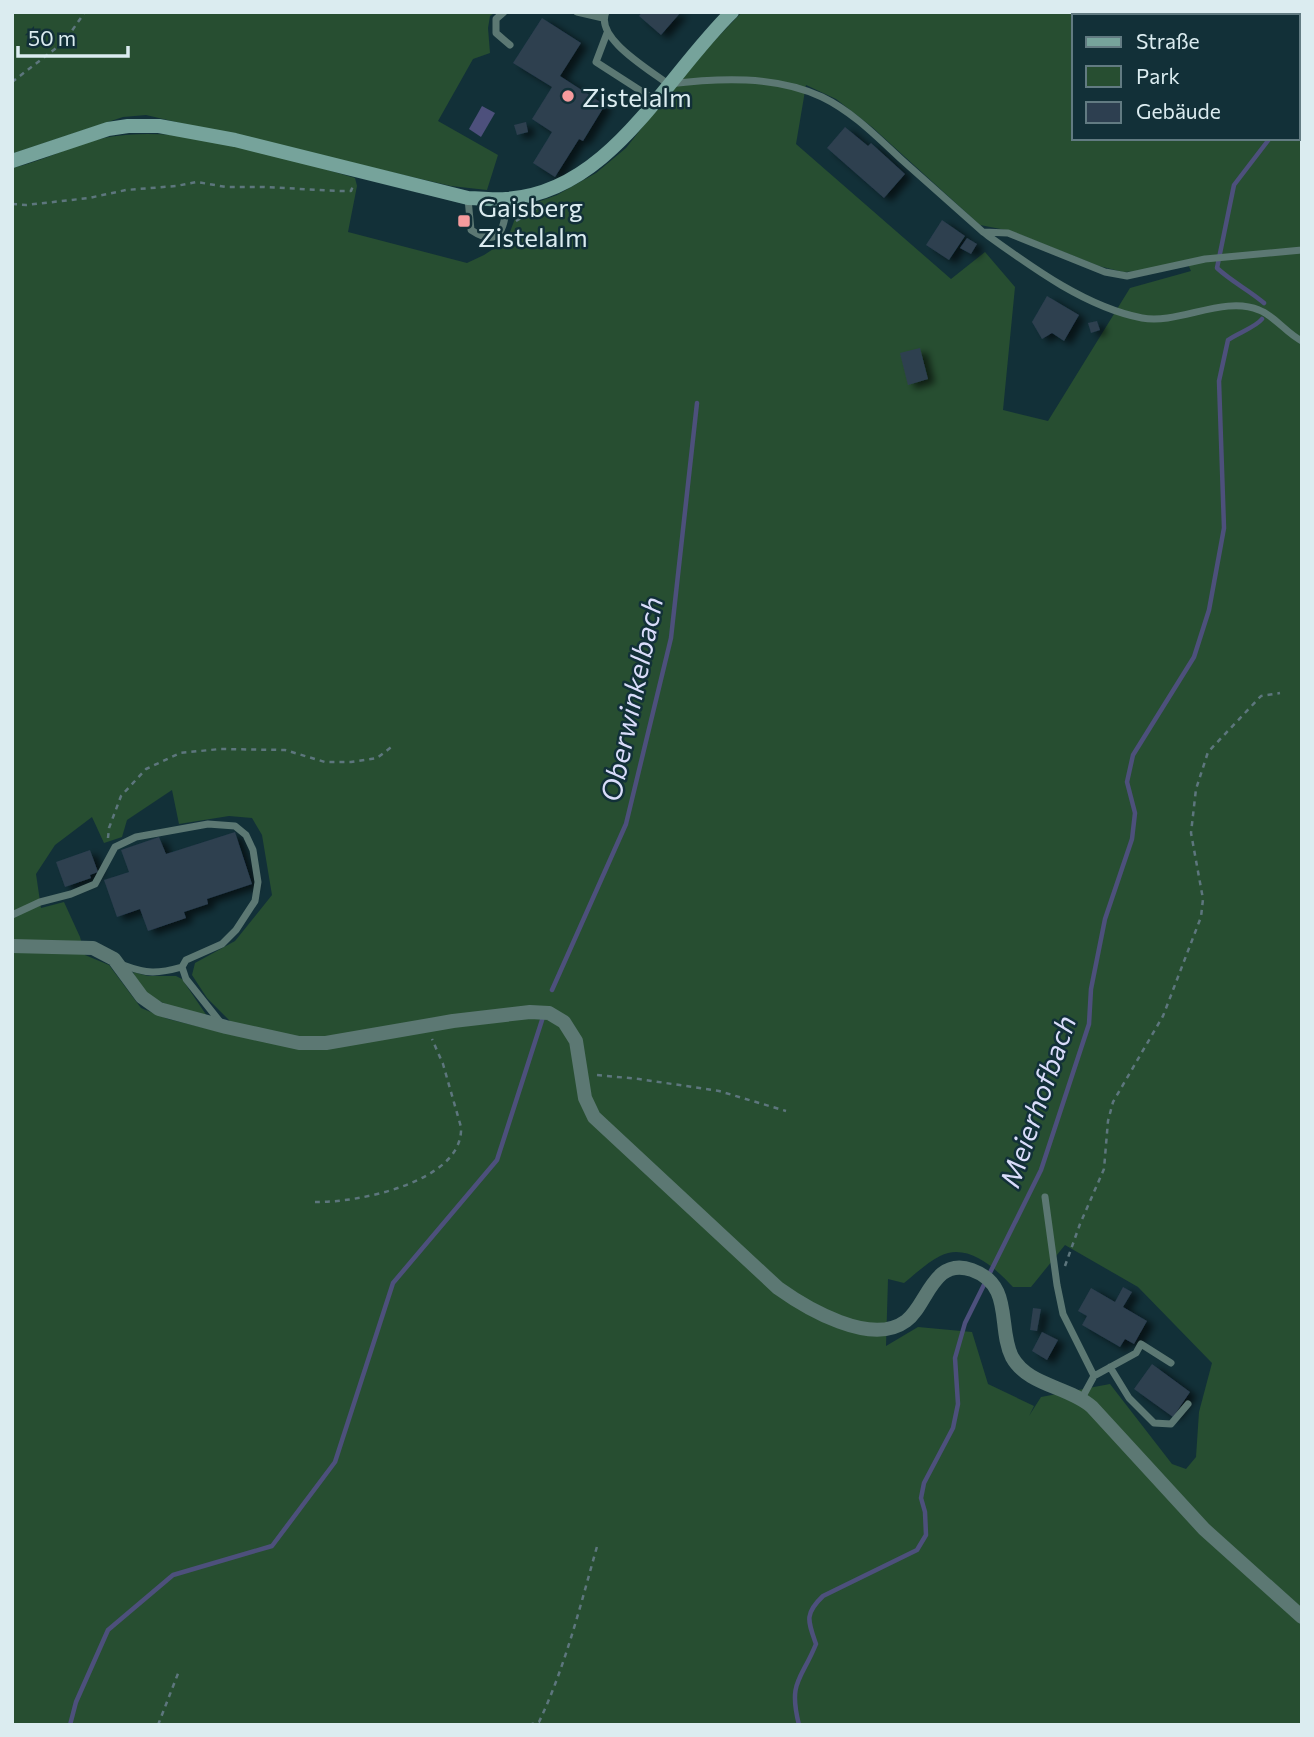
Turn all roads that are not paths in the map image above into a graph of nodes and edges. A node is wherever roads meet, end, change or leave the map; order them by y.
1 (504, 12) edge
2 (577, 12) edge
3 (732, 12) edge
4 (604, 15) edge
5 (607, 33) junction
6 (510, 45) dead end
7 (668, 83) junction
8 (655, 100) junction
9 (12, 161) edge
10 (468, 198) junction
11 (507, 199) junction
12 (983, 232) junction
13 (1302, 250) edge
14 (1302, 341) edge
15 (12, 915) edge
16 (12, 946) edge
17 (119, 963) junction
18 (182, 967) junction
19 (226, 1027) junction
20 (1045, 1197) dead end
21 (1171, 1363) dead end
22 (1110, 1367) junction
23 (1094, 1376) junction
24 (1082, 1398) junction
25 (1188, 1404) dead end
26 (1302, 1617) edge

1 - 6 lane
2 - 4 lane
3 - 7 main road
4 - 5 lane
5 - 7 lane
5 - 8 lane
7 - 8 main road
7 - 12 lane
8 - 11 main road
9 - 10 main road
10 - 11 main road
10 - 11 lane
12 - 13 lane
12 - 14 lane
15 - 18 lane
16 - 17 street
17 - 18 lane
17 - 19 street
18 - 19 lane
19 - 24 street
20 - 23 lane
21 - 22 lane
22 - 23 lane
22 - 25 lane
23 - 24 lane
24 - 26 street

